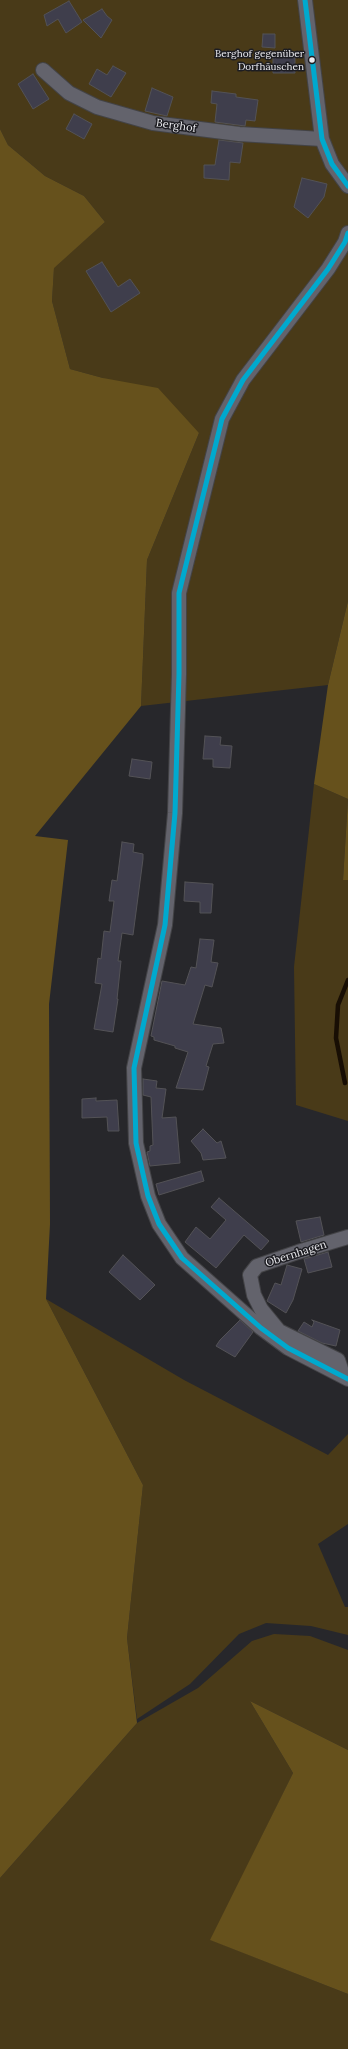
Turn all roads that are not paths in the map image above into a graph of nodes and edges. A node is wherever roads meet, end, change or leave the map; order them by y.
1 (305, 0) edge
2 (43, 70) dead end
3 (322, 139) junction
4 (348, 186) edge
5 (348, 233) edge
6 (348, 1238) edge
7 (345, 1377) edge

1 - 3 street
2 - 3 street, Berghof
3 - 4 street
5 - 7 street, Obernhagen
6 - 7 street, Obernhagen

